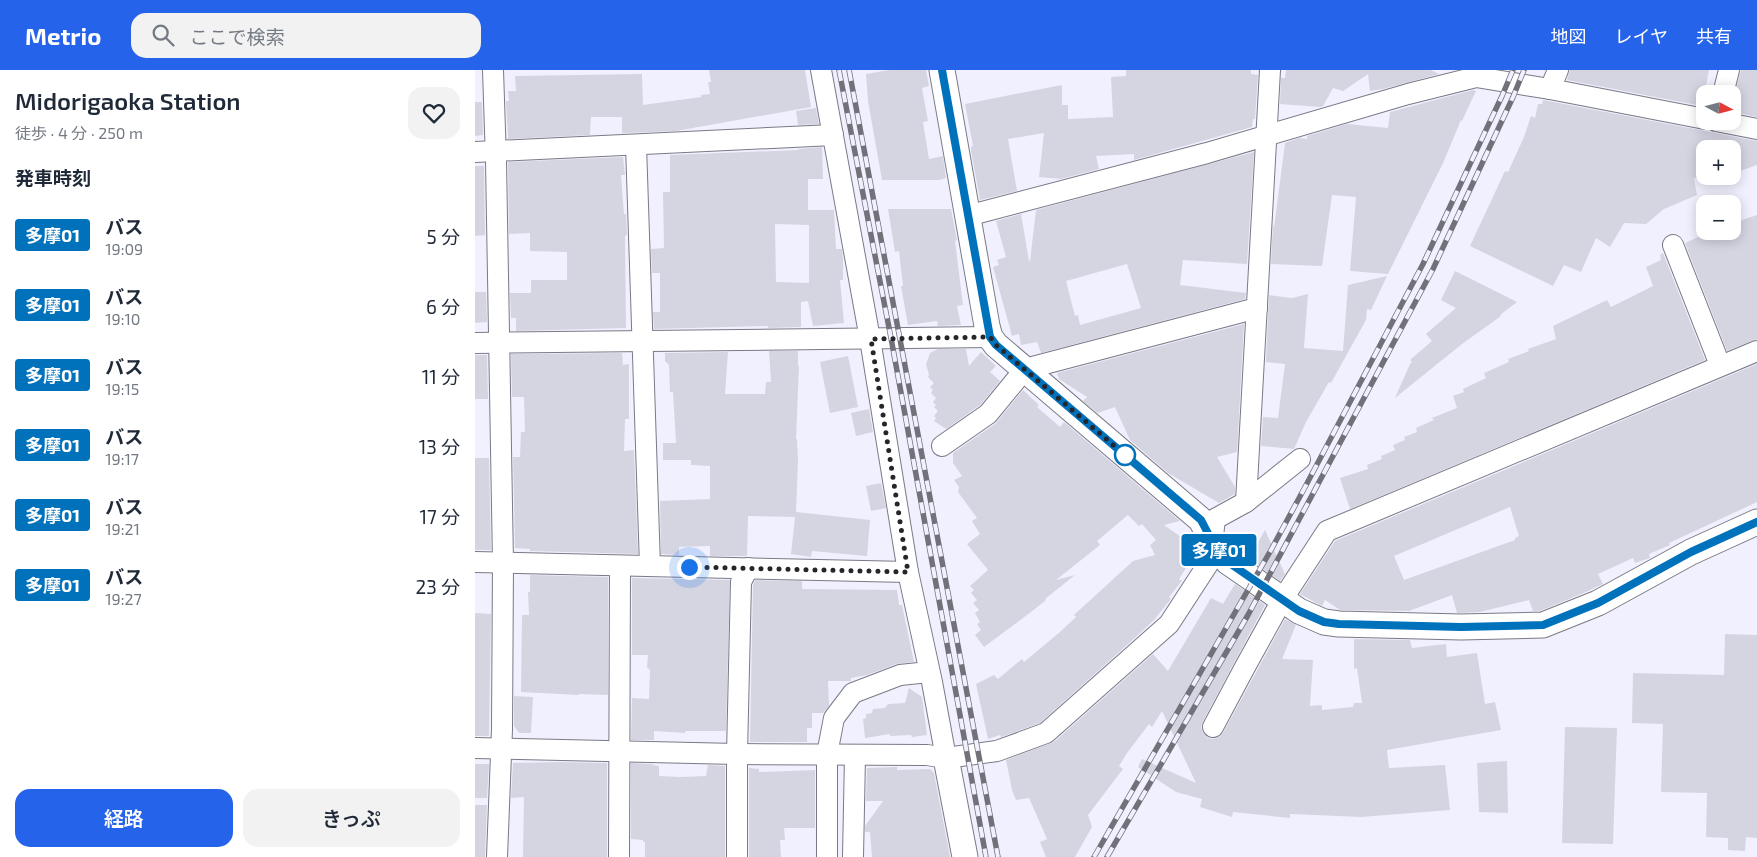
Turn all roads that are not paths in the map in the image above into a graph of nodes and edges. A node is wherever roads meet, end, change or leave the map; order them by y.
1 (493, 70) edge
2 (821, 70) edge
3 (942, 70) edge
4 (1270, 70) edge
5 (1558, 70) edge
6 (1729, 70) edge
7 (1478, 73) edge
8 (1725, 85) edge
9 (1550, 89) junction
10 (1696, 117) edge
11 (1741, 126) edge
12 (1757, 129) edge
13 (833, 135) junction
14 (1267, 135) junction
15 (636, 145) junction
16 (496, 151) junction
17 (475, 152) edge
18 (967, 216) junction
19 (1673, 245) dead end
20 (1257, 308) junction
21 (990, 337) junction
22 (871, 339) junction
23 (643, 341) junction
24 (475, 343) edge
25 (499, 343) junction
26 (1757, 351) edge
27 (1720, 365) junction
28 (1025, 369) junction
29 (942, 446) dead end
30 (1300, 459) dead end
31 (1246, 502) junction
32 (1757, 522) edge
33 (1208, 533) junction
34 (475, 562) edge
35 (503, 563) junction
36 (619, 566) junction
37 (650, 566) junction
38 (748, 568) junction
39 (908, 572) junction
40 (1283, 600) junction
41 (929, 672) junction
42 (1213, 727) dead end
43 (475, 748) edge
44 (501, 748) junction
45 (619, 751) junction
46 (737, 754) junction
47 (827, 754) junction
48 (855, 756) junction
49 (945, 758) junction
50 (497, 857) edge
51 (619, 857) edge
52 (737, 857) edge
53 (827, 857) edge
54 (853, 857) edge
55 (965, 857) edge

1 - 16 street
2 - 13 street
3 - 18 street
4 - 14 street
5 - 9 street
6 - 8 street
7 - 9 street
7 - 14 street
9 - 10 street
11 - 12 street
13 - 15 street
13 - 22 street
14 - 18 street
14 - 20 street
15 - 16 street
15 - 23 street
16 - 17 street
16 - 25 street
18 - 21 street
19 - 27 street
20 - 28 street
20 - 31 street
21 - 22 street
21 - 28 street
22 - 23 street
22 - 39 street
23 - 25 street
23 - 37 street
24 - 25 street
25 - 35 street
26 - 27 street
27 - 40 street
28 - 29 street
28 - 33 street
30 - 31 street
31 - 33 street
32 - 40 street
33 - 40 street
33 - 49 street
34 - 35 street
35 - 36 street
35 - 44 street
36 - 37 street
36 - 45 street
37 - 38 street
38 - 39 street
38 - 46 street
39 - 41 street
40 - 42 street
41 - 47 street
41 - 49 street
43 - 44 street
44 - 45 street
44 - 50 street
45 - 46 street
45 - 51 street
46 - 47 street
46 - 52 street
47 - 48 street
47 - 53 street
48 - 49 street
48 - 54 street
49 - 55 street

